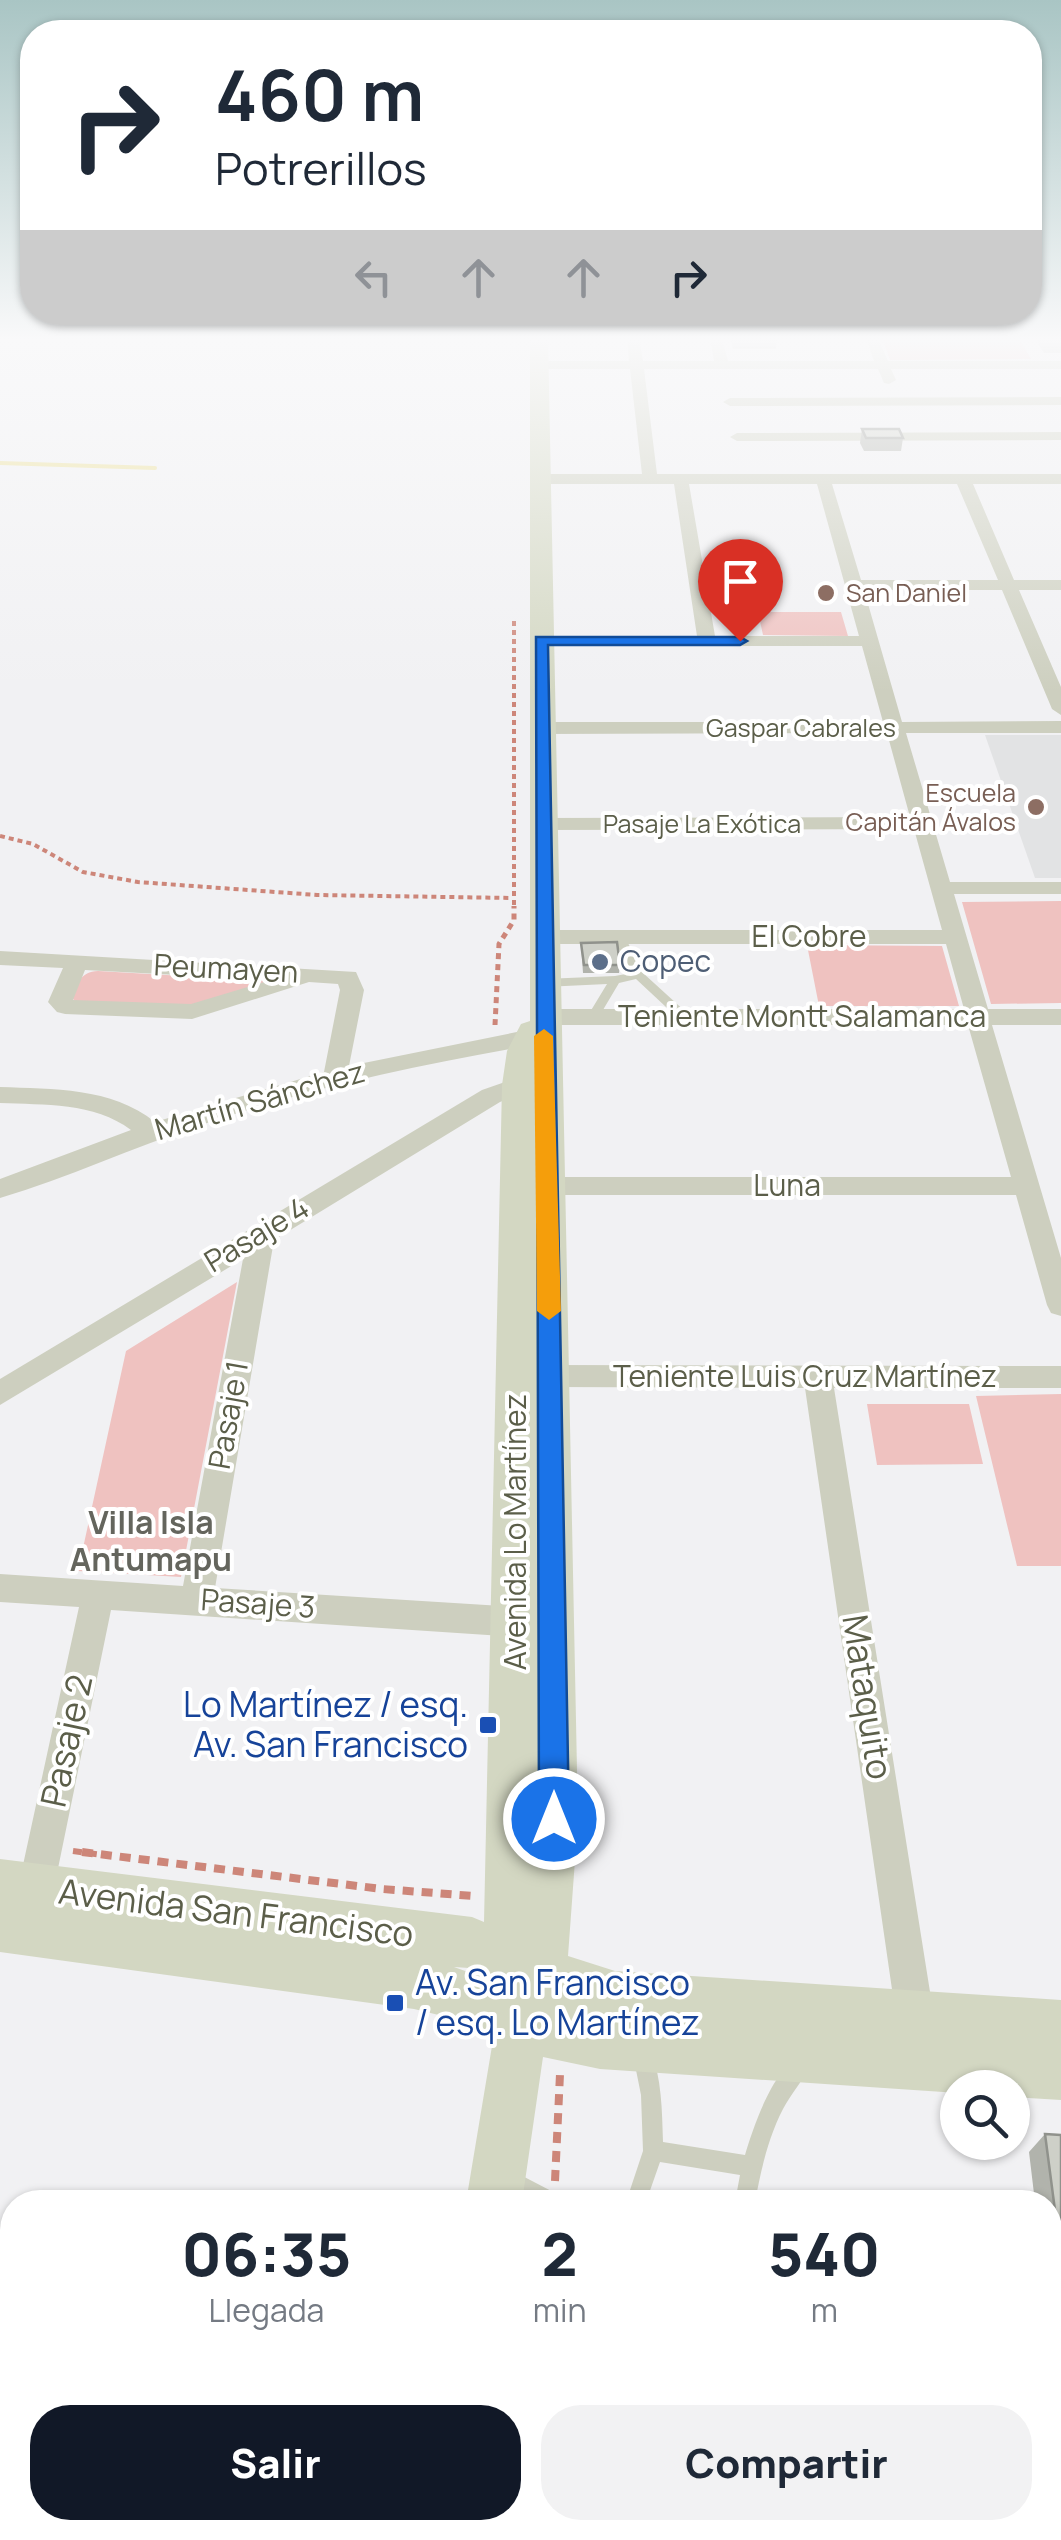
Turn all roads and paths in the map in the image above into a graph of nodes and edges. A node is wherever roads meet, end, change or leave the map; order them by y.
1 (540, 457) edge
2 (647, 457) edge
3 (929, 457) edge
4 (741, 458) junction
5 (920, 458) junction
6 (540, 479) junction
7 (650, 479) junction
8 (681, 479) junction
9 (823, 479) junction
10 (963, 479) junction
11 (1061, 479) edge
12 (854, 585) junction
13 (1008, 585) junction
14 (1061, 585) edge
15 (541, 640) junction
16 (707, 641) junction
17 (870, 641) junction
18 (1061, 709) edge
19 (541, 728) junction
20 (894, 728) junction
21 (1061, 728) edge
22 (922, 823) junction
23 (542, 824) junction
24 (0, 836) edge
25 (940, 888) junction
26 (1061, 888) edge
27 (543, 898) junction
28 (955, 936) junction
29 (543, 937) junction
30 (619, 937) junction
31 (0, 958) edge
32 (78, 962) junction
33 (319, 973) junction
34 (638, 974) junction
35 (614, 980) junction
36 (543, 983) junction
37 (592, 1017) junction
38 (684, 1017) junction
39 (978, 1017) junction
40 (1061, 1017) edge
41 (535, 1028) junction
42 (335, 1077) junction
43 (519, 1085) junction
44 (0, 1096) edge
45 (151, 1132) junction
46 (547, 1186) junction
47 (1027, 1186) junction
48 (0, 1189) edge
49 (262, 1231) junction
50 (1061, 1305) edge
51 (550, 1376) junction
52 (818, 1377) junction
53 (1061, 1377) edge
54 (0, 1393) edge
55 (0, 1588) edge
56 (98, 1594) junction
57 (197, 1600) junction
58 (516, 1622) junction
59 (27, 1873) edge
60 (486, 1899) dead end
61 (0, 1926) edge
62 (521, 1966) junction
63 (915, 2017) junction
64 (1061, 2026) edge
65 (527, 2043) junction
66 (640, 2045) junction
67 (809, 2055) junction
68 (1061, 2073) edge
69 (654, 2152) junction
70 (750, 2166) junction
71 (495, 2187) edge
72 (524, 2190) edge
73 (553, 2190) edge
74 (640, 2190) edge
75 (746, 2190) edge

1 - 6 main road, Avenida Lo Martínez
2 - 7 street
3 - 5 street
4 - 5 street
4 - 8 street
4 - 9 street
5 - 9 street
5 - 10 street
6 - 7 street
6 - 15 main road, Avenida Lo Martínez
7 - 8 street
8 - 16 street
9 - 12 street
10 - 11 street
10 - 13 street
12 - 13 street
12 - 17 street
13 - 14 street
13 - 18 street
15 - 16 street
15 - 19 main road, Avenida Lo Martínez
16 - 17 street
17 - 20 street
19 - 20 street, Gaspar Cabrales
19 - 23 main road, Avenida Lo Martínez
20 - 21 street, Gaspar Cabrales
20 - 22 street
22 - 23 street, Pasaje La Exótica
22 - 25 street
23 - 27 main road, Avenida Lo Martínez
24 - 27 path
25 - 26 street
25 - 28 street
27 - 29 main road, Avenida Lo Martínez
28 - 30 street, El Cobre
28 - 39 street
29 - 30 street, El Cobre
29 - 36 main road, Avenida Lo Martínez
30 - 34 lane
31 - 32 street, Peumayen
32 - 33 street, Peumayen
32 - 33 street
33 - 42 street, Peumayen
34 - 35 lane
34 - 38 lane
35 - 36 lane
35 - 37 lane
36 - 41 main road, Avenida Lo Martínez
37 - 38 street, Teniente Montt Salamanca
37 - 41 street, Teniente Montt Salamanca
38 - 39 street, Teniente Montt Salamanca
39 - 40 street, Teniente Montt Salamanca
39 - 47 street
41 - 42 street, Martín Sánchez
41 - 43 main road, Avenida Lo Martínez
41 - 46 main road, Avenida Lo Martínez
42 - 45 street, Martín Sánchez
43 - 49 street, Pasaje 4
43 - 58 main road, Avenida Lo Martínez
44 - 45 street
45 - 48 street, Martín Sánchez
46 - 47 street, Luna
46 - 51 main road, Avenida Lo Martínez
47 - 50 street
49 - 54 street, Pasaje 4
49 - 57 street, Pasaje 1
51 - 52 street, Teniente Luis Cruz Martínez
51 - 62 main road, Avenida Lo Martínez
52 - 53 street, Teniente Luis Cruz Martínez
52 - 63 street, Mataquito
55 - 56 street, Pasaje 3
56 - 57 street, Pasaje 3
56 - 59 street, Pasaje 2
57 - 58 street, Pasaje 3
58 - 62 main road, Avenida Lo Martínez
59 - 60 path
59 - 62 main road, Avenida San Francisco
61 - 65 main road, Avenida San Francisco
62 - 63 main road, Avenida San Francisco
62 - 65 main road, Avenida Lo Martínez
63 - 64 main road, Avenida San Francisco
65 - 66 main road, Avenida San Francisco
65 - 71 main road, Avenida Lo Martínez
65 - 73 path
66 - 67 main road, Avenida San Francisco
66 - 69 lane
67 - 68 main road, Avenida San Francisco
67 - 70 lane
69 - 70 lane
69 - 74 lane
70 - 75 lane
71 - 72 lane

